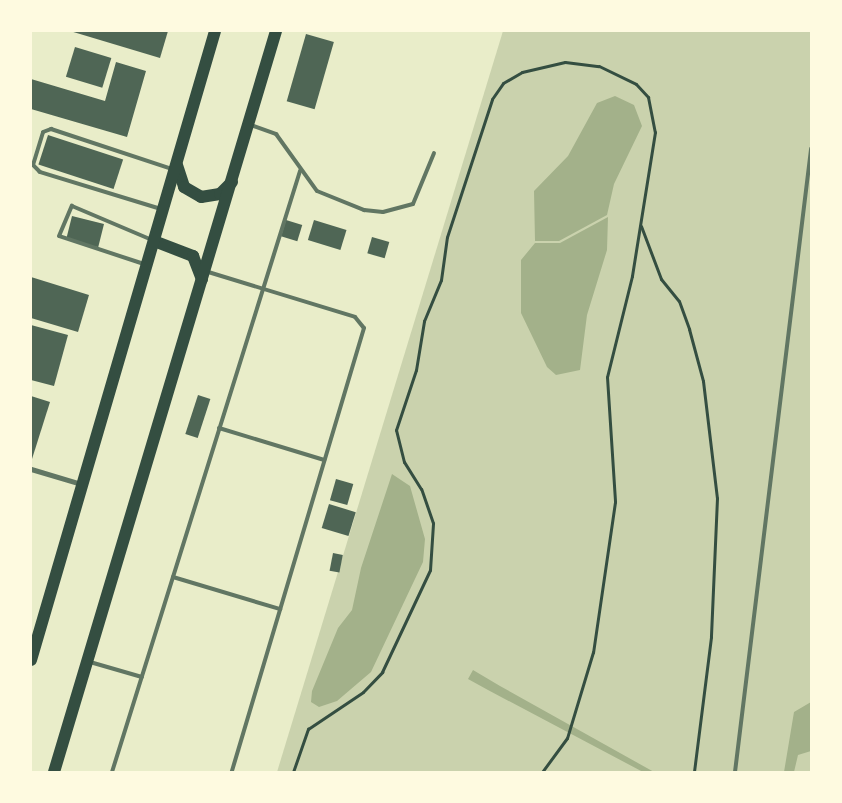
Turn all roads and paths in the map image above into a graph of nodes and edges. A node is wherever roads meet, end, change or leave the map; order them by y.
1 (216, 31) edge
2 (276, 31) edge
3 (249, 125) junction
4 (811, 149) edge
5 (434, 153) dead end
6 (176, 165) junction
7 (300, 171) junction
8 (233, 181) junction
9 (163, 210) junction
10 (641, 226) junction
11 (154, 241) junction
12 (147, 265) junction
13 (206, 271) junction
14 (202, 284) junction
15 (263, 288) junction
16 (220, 428) junction
17 (324, 460) junction
18 (31, 469) edge
19 (83, 484) junction
20 (173, 577) junction
21 (280, 609) junction
22 (31, 660) edge
23 (88, 661) junction
24 (142, 677) junction
25 (54, 772) edge
26 (112, 772) edge
27 (232, 772) edge
28 (293, 772) edge
29 (542, 772) edge
30 (694, 772) edge
31 (735, 772) edge

1 - 6 main road
2 - 3 main road
3 - 7 lane
3 - 8 main road
4 - 31 lane
5 - 7 lane
6 - 8 main road
6 - 9 main road
6 - 9 lane
7 - 15 lane
8 - 13 main road
9 - 11 main road
10 - 28 path
10 - 29 path
10 - 30 path
11 - 12 main road
11 - 12 lane
11 - 14 main road
12 - 19 main road
13 - 14 main road
13 - 15 lane
14 - 23 main road
15 - 16 lane
15 - 17 lane
16 - 17 lane
16 - 20 lane
17 - 21 lane
18 - 19 street
19 - 22 main road
20 - 21 lane
20 - 24 lane
21 - 27 lane
23 - 24 lane
23 - 25 main road
24 - 26 lane

